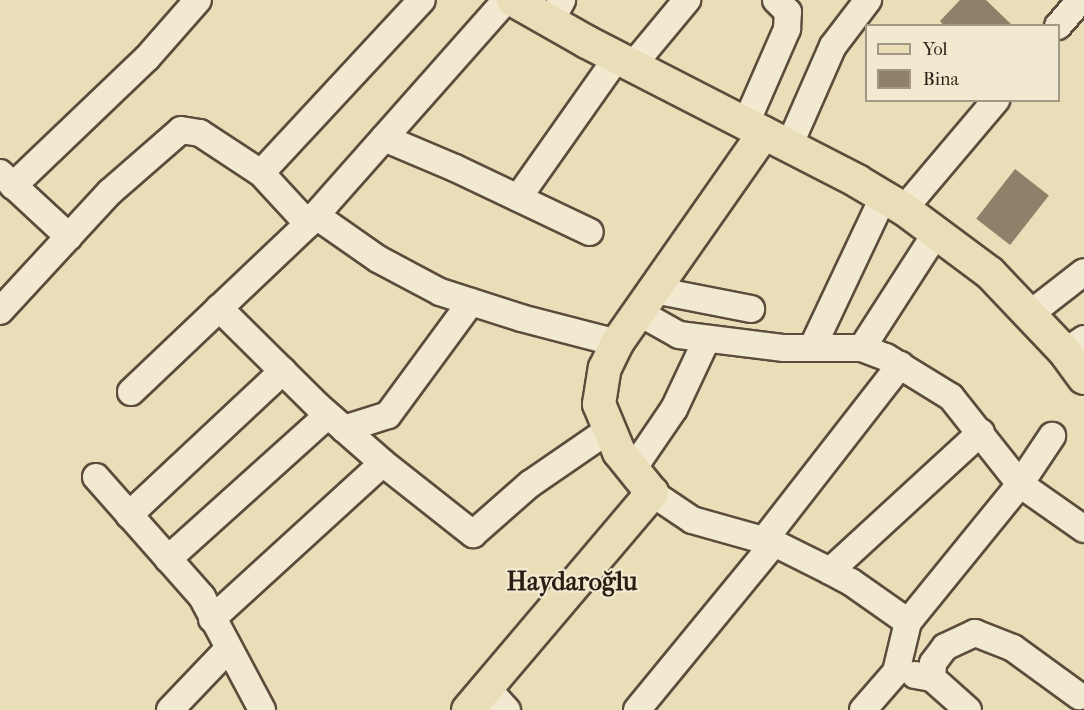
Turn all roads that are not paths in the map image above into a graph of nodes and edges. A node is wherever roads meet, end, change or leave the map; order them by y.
1 (198, 0) edge
2 (422, 0) edge
3 (506, 0) edge
4 (513, 0) edge
5 (687, 0) edge
6 (776, 0) edge
7 (868, 0) edge
8 (1081, 0) edge
9 (556, 11) edge
10 (1060, 25) edge
11 (625, 60) junction
12 (994, 102) edge
13 (766, 134) junction
14 (384, 138) junction
15 (261, 173) junction
16 (7, 179) edge
17 (518, 198) junction
18 (894, 202) junction
19 (311, 220) junction
20 (590, 232) dead end
21 (936, 233) junction
22 (69, 237) junction
23 (1084, 272) edge
24 (646, 301) junction
25 (471, 302) junction
26 (219, 308) junction
27 (751, 309) dead end
28 (0, 311) edge
29 (1030, 314) junction
30 (707, 339) junction
31 (617, 343) junction
32 (1074, 346) edge
33 (812, 348) junction
34 (862, 348) junction
35 (900, 365) junction
36 (282, 371) junction
37 (1084, 378) edge
38 (131, 392) dead end
39 (336, 422) junction
40 (609, 429) junction
41 (981, 432) junction
42 (1052, 436) dead end
43 (383, 463) junction
44 (96, 477) dead end
45 (643, 481) junction
46 (1020, 484) junction
47 (129, 515) junction
48 (1084, 530) edge
49 (769, 542) junction
50 (168, 559) junction
51 (830, 571) junction
52 (212, 619) junction
53 (908, 622) junction
54 (228, 649) junction
55 (896, 672) junction
56 (932, 678) junction
57 (1077, 699) edge
58 (488, 702) edge
59 (170, 710) edge
60 (262, 710) edge
61 (637, 710) edge
62 (863, 710) edge
63 (968, 710) edge

1 - 16 street
2 - 15 street
3 - 14 street
4 - 9 main road
5 - 11 street
6 - 13 street
7 - 13 street
8 - 10 street
9 - 11 main road
11 - 13 main road
11 - 17 street
12 - 18 street
13 - 18 main road
13 - 24 main road
14 - 17 street
14 - 19 street
15 - 19 street
15 - 22 street
16 - 22 street
17 - 20 street
18 - 21 main road
18 - 33 street
19 - 25 street
19 - 26 street
21 - 29 main road
21 - 34 street
22 - 28 street
23 - 29 street
24 - 27 street
24 - 30 street
24 - 31 main road
25 - 31 street
25 - 39 street
26 - 36 street
26 - 38 street
29 - 32 main road
30 - 33 street
30 - 45 street
31 - 40 main road
32 - 37 main road
33 - 34 street
34 - 35 street
35 - 41 street
35 - 49 street
36 - 39 street
36 - 47 street
39 - 43 street
39 - 50 street
40 - 43 street
40 - 45 main road
41 - 46 street
41 - 51 street
42 - 46 street
43 - 52 street
44 - 47 street
45 - 49 street
45 - 58 main road
46 - 48 street
46 - 53 street
47 - 50 street
49 - 51 street
49 - 61 street
50 - 52 street
51 - 53 street
52 - 54 street
53 - 55 street
54 - 59 street
54 - 60 street
55 - 56 street
55 - 62 street
56 - 57 street
56 - 63 street

